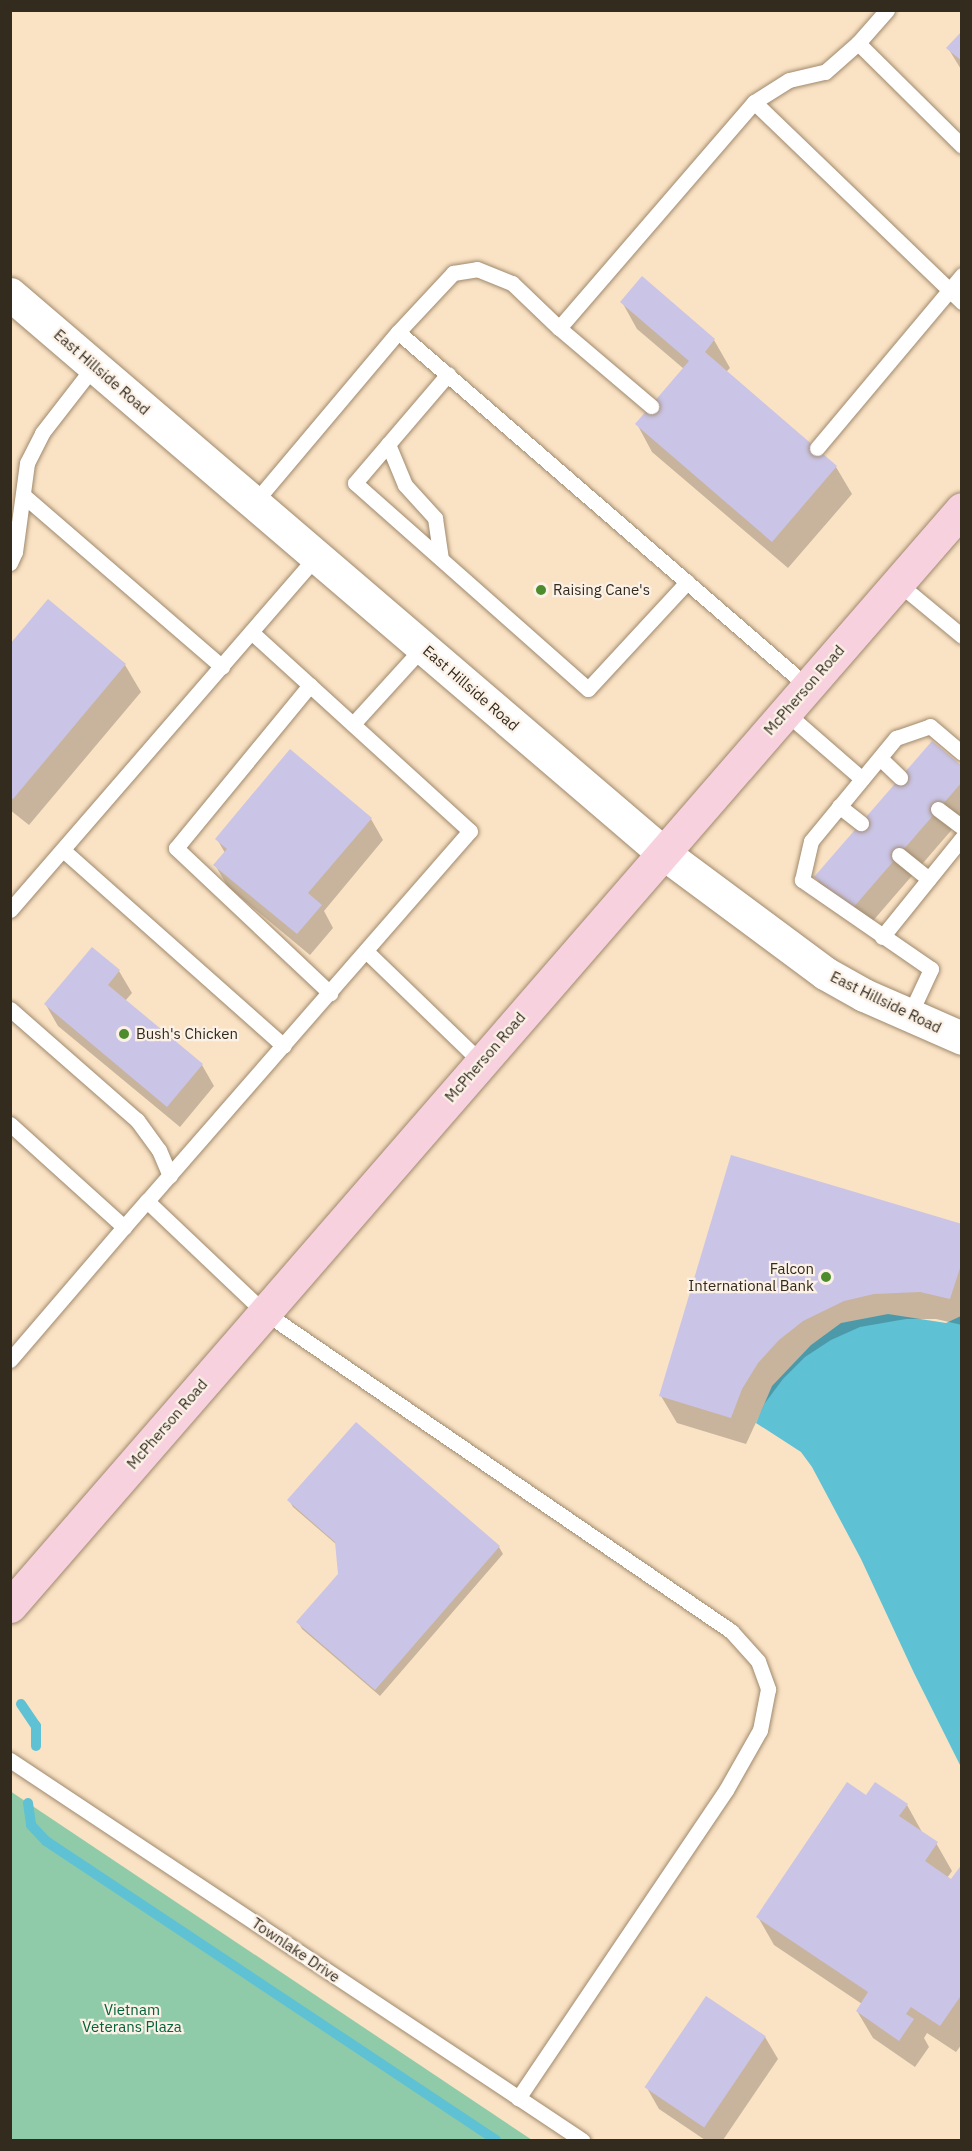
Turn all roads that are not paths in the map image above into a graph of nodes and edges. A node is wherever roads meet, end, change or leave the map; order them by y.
1 (887, 10) edge
2 (858, 43) junction
3 (754, 102) junction
4 (962, 146) edge
5 (962, 275) edge
6 (949, 290) junction
7 (10, 294) edge
8 (962, 302) edge
9 (559, 328) junction
10 (399, 332) junction
11 (94, 366) junction
12 (447, 374) junction
13 (651, 405) dead end
14 (388, 444) junction
15 (817, 448) dead end
16 (23, 495) junction
17 (254, 502) junction
18 (962, 509) edge
19 (317, 556) junction
20 (441, 560) junction
21 (10, 563) edge
22 (687, 582) junction
23 (898, 583) junction
24 (251, 632) junction
25 (962, 636) edge
26 (423, 647) junction
27 (222, 667) junction
28 (310, 685) junction
29 (807, 686) junction
30 (784, 712) junction
31 (353, 724) junction
32 (962, 753) edge
33 (880, 758) junction
34 (900, 777) dead end
35 (862, 779) junction
36 (839, 806) junction
37 (938, 809) dead end
38 (861, 824) dead end
39 (962, 827) edge
40 (962, 838) edge
41 (63, 850) junction
42 (662, 852) junction
43 (899, 855) dead end
44 (929, 879) junction
45 (10, 910) edge
46 (882, 937) junction
47 (366, 951) junction
48 (330, 993) junction
49 (10, 1009) edge
50 (910, 1014) junction
51 (962, 1038) edge
52 (284, 1046) junction
53 (481, 1062) junction
54 (10, 1124) edge
55 (170, 1176) junction
56 (147, 1201) junction
57 (124, 1227) junction
58 (264, 1312) junction
59 (10, 1360) edge
60 (15, 1590) edge
61 (10, 1760) edge
62 (518, 2098) junction
63 (582, 2140) edge

1 - 2 lane
2 - 3 lane
2 - 4 lane
3 - 6 lane
3 - 9 lane
5 - 6 lane
6 - 8 lane
6 - 15 lane
7 - 11 street, East Hillside Road
9 - 10 lane
9 - 13 lane
10 - 12 lane
10 - 17 lane
11 - 16 lane
11 - 17 street, East Hillside Road
12 - 14 lane
12 - 22 lane
14 - 20 lane
14 - 20 lane
16 - 21 lane
16 - 27 lane
17 - 19 street, East Hillside Road
18 - 23 main road, McPherson Road
19 - 24 lane
19 - 26 street, East Hillside Road
20 - 22 lane
22 - 29 lane
23 - 25 lane
23 - 29 main road, McPherson Road
24 - 27 lane
24 - 28 lane
26 - 31 lane
26 - 42 street, East Hillside Road
27 - 41 lane
28 - 31 lane
28 - 48 lane
29 - 30 main road, McPherson Road
30 - 35 lane
30 - 42 main road, McPherson Road
31 - 47 lane
32 - 33 lane
33 - 34 lane
33 - 35 lane
35 - 36 lane
36 - 38 lane
36 - 46 lane
37 - 39 lane
40 - 44 lane
41 - 45 lane
41 - 52 lane
42 - 50 street, East Hillside Road
42 - 53 main road, McPherson Road
43 - 44 lane
44 - 46 lane
46 - 50 lane
47 - 48 lane
47 - 53 lane
48 - 52 lane
49 - 55 lane
50 - 51 street, East Hillside Road
52 - 55 lane
53 - 58 main road, McPherson Road
54 - 57 lane
55 - 56 lane
56 - 57 lane
56 - 58 lane
57 - 59 lane
58 - 60 main road, McPherson Road
58 - 62 lane
61 - 62 lane, Townlake Drive
62 - 63 lane, Townlake Drive

